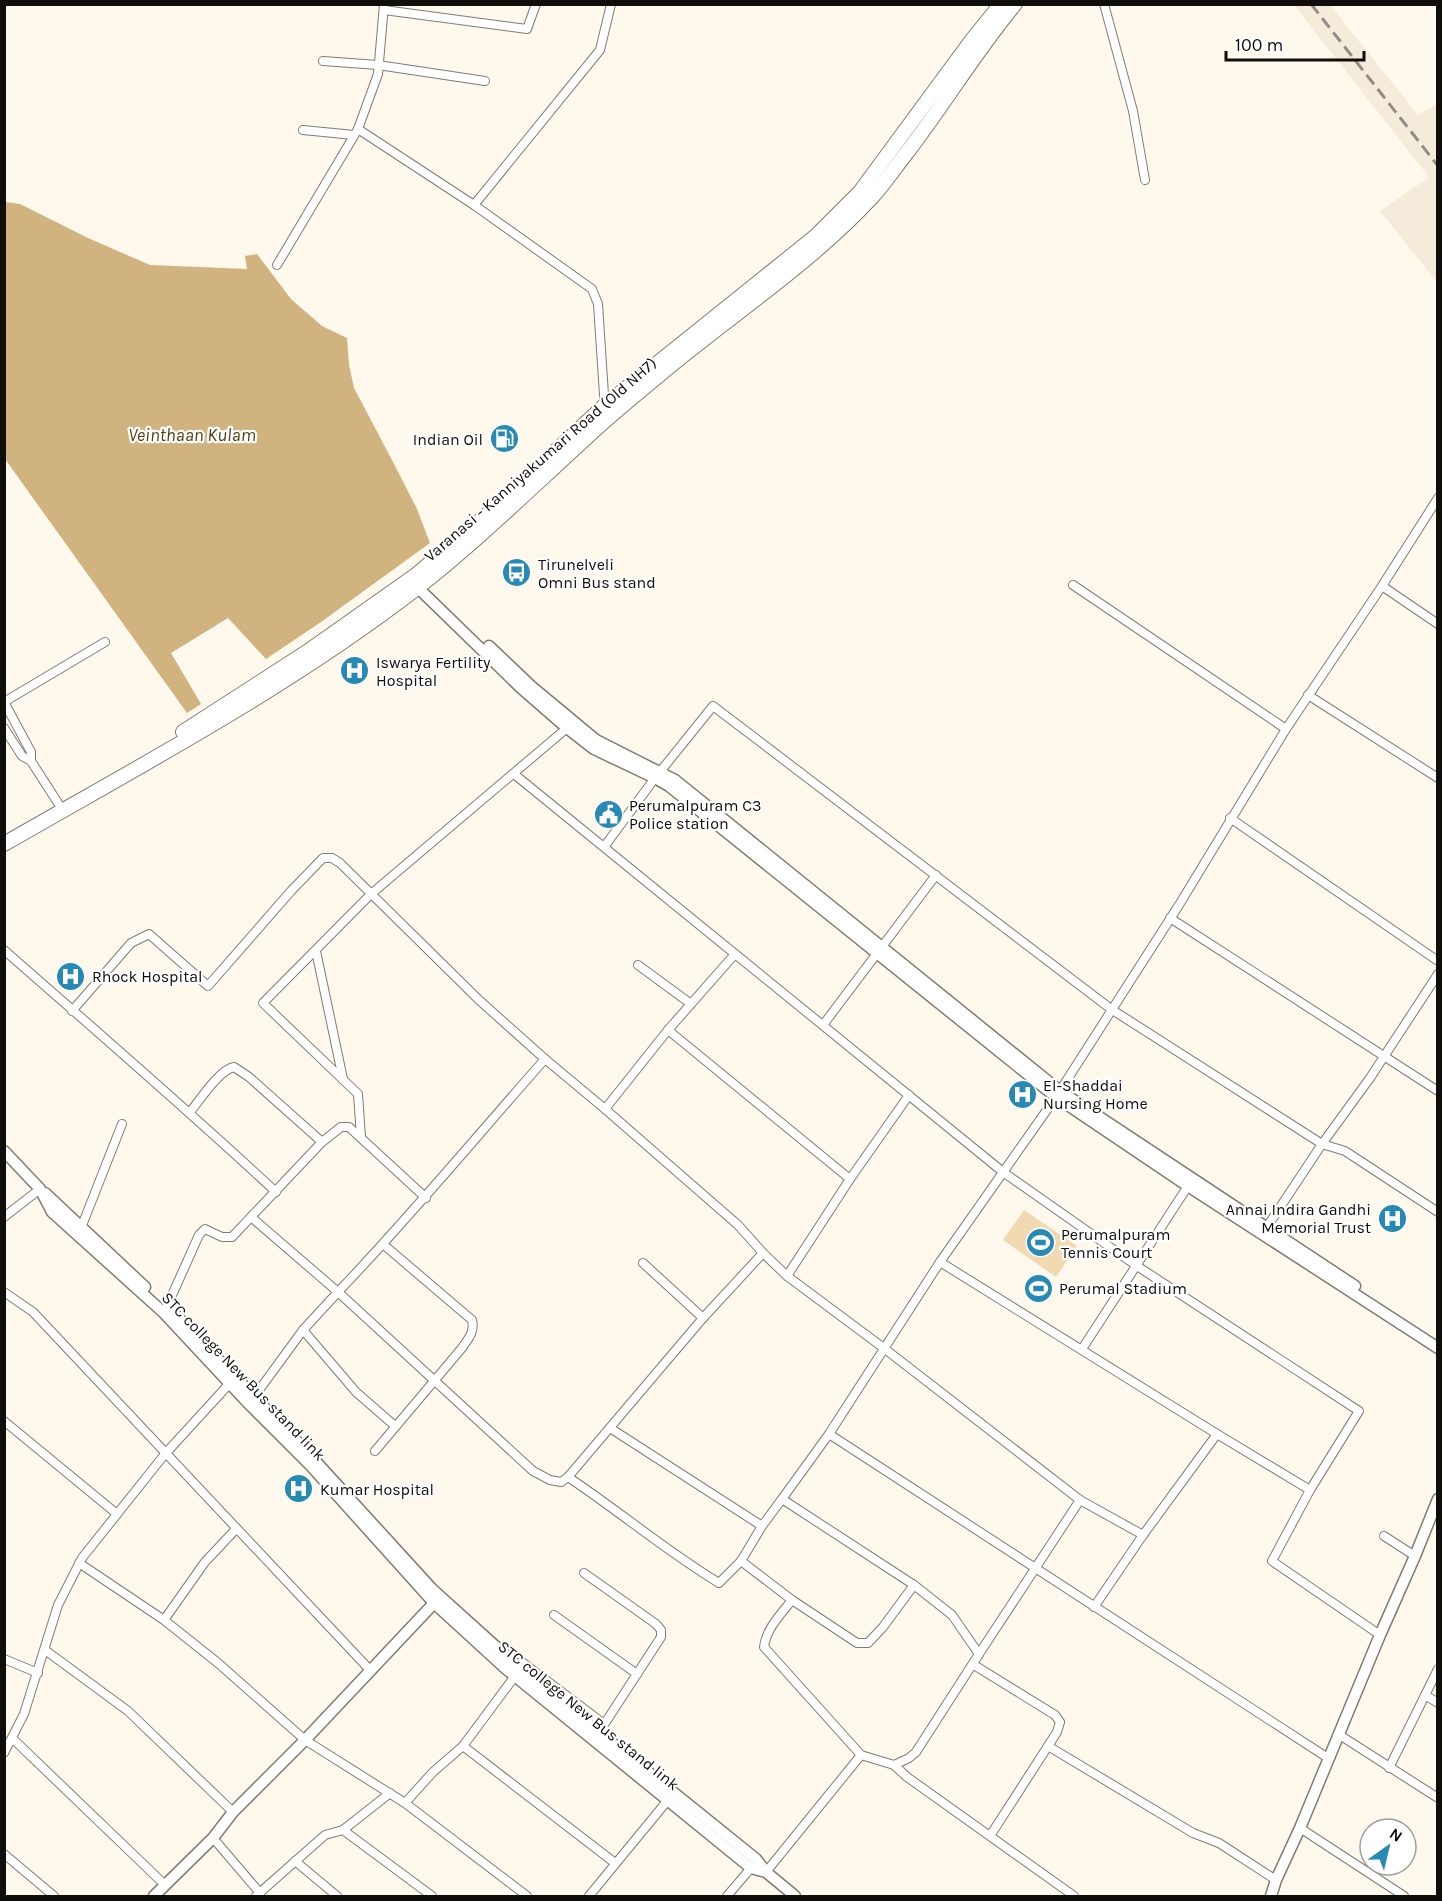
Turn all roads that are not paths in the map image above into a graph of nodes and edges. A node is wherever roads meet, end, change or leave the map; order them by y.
1 (537, 4) edge
2 (611, 4) edge
3 (1001, 4) edge
4 (1015, 4) edge
5 (1104, 4) edge
6 (384, 7) edge
7 (323, 61) dead end
8 (378, 65) junction
9 (485, 81) dead end
10 (303, 130) dead end
11 (356, 132) junction
12 (1144, 180) dead end
13 (474, 206) junction
14 (277, 265) dead end
15 (606, 412) junction
16 (1437, 498) edge
17 (416, 581) junction
18 (1073, 585) dead end
19 (1382, 586) junction
20 (1437, 624) edge
21 (105, 642) dead end
22 (1308, 695) junction
23 (4, 702) edge
24 (4, 728) edge
25 (567, 728) junction
26 (1286, 729) junction
27 (31, 761) junction
28 (514, 774) junction
29 (657, 775) junction
30 (1437, 778) edge
31 (58, 803) junction
32 (1230, 818) junction
33 (4, 834) edge
34 (4, 844) edge
35 (604, 847) junction
36 (936, 875) junction
37 (371, 894) junction
38 (1170, 918) junction
39 (4, 950) edge
40 (879, 950) junction
41 (316, 951) junction
42 (735, 954) junction
43 (1437, 961) edge
44 (638, 965) dead end
45 (1437, 975) edge
46 (691, 1004) junction
47 (1111, 1010) junction
48 (72, 1011) junction
49 (823, 1025) junction
50 (668, 1030) junction
51 (1384, 1056) junction
52 (545, 1059) junction
53 (343, 1079) junction
54 (1437, 1091) edge
55 (1058, 1094) junction
56 (909, 1095) junction
57 (605, 1109) junction
58 (190, 1112) junction
59 (122, 1124) dead end
60 (360, 1137) junction
61 (322, 1142) junction
62 (1322, 1144) junction
63 (4, 1151) edge
64 (1003, 1172) junction
65 (850, 1179) junction
66 (1188, 1186) junction
67 (40, 1189) junction
68 (276, 1192) junction
69 (426, 1198) junction
70 (1437, 1212) edge
71 (4, 1217) edge
72 (251, 1217) junction
73 (81, 1228) junction
74 (1264, 1231) junction
75 (384, 1245) junction
76 (763, 1253) junction
77 (940, 1262) junction
78 (643, 1263) dead end
79 (1137, 1266) junction
80 (787, 1276) junction
81 (4, 1292) edge
82 (338, 1292) junction
83 (166, 1310) junction
84 (703, 1318) junction
85 (303, 1330) junction
86 (1437, 1340) edge
87 (885, 1348) junction
88 (1437, 1348) edge
89 (1082, 1349) junction
90 (435, 1381) junction
91 (230, 1383) junction
92 (252, 1401) junction
93 (4, 1421) edge
94 (395, 1426) junction
95 (610, 1428) junction
96 (830, 1434) junction
97 (1217, 1434) junction
98 (375, 1451) dead end
99 (165, 1454) junction
100 (568, 1477) junction
101 (1310, 1490) junction
102 (783, 1499) junction
103 (1437, 1499) edge
104 (1080, 1500) junction
105 (117, 1515) junction
106 (762, 1526) junction
107 (236, 1529) junction
108 (1143, 1535) junction
109 (1384, 1536) dead end
110 (1415, 1556) junction
111 (741, 1561) junction
112 (80, 1563) junction
113 (1035, 1568) junction
114 (584, 1573) dead end
115 (914, 1585) junction
116 (437, 1600) junction
117 (792, 1600) junction
118 (1094, 1607) junction
119 (554, 1615) dead end
120 (164, 1620) junction
121 (1380, 1635) junction
122 (45, 1650) junction
123 (979, 1654) junction
124 (4, 1659) edge
125 (522, 1662) dead end
126 (974, 1665) junction
127 (1437, 1669) edge
128 (370, 1670) junction
129 (38, 1673) junction
130 (637, 1674) junction
131 (515, 1676) junction
132 (1425, 1695) junction
133 (1437, 1702) edge
134 (599, 1732) junction
135 (1338, 1734) junction
136 (13, 1739) junction
137 (305, 1740) junction
138 (464, 1746) junction
139 (1048, 1746) junction
140 (4, 1753) edge
141 (861, 1755) junction
142 (1328, 1758) junction
143 (894, 1765) junction
144 (1389, 1768) junction
145 (390, 1793) junction
146 (1437, 1798) edge
147 (668, 1800) junction
148 (405, 1803) junction
149 (234, 1812) junction
150 (1300, 1828) junction
151 (343, 1830) junction
152 (990, 1836) junction
153 (213, 1838) junction
154 (4, 1854) edge
155 (295, 1861) junction
156 (615, 1863) junction
157 (751, 1868) junction
158 (766, 1872) junction
159 (1276, 1880) junction
160 (165, 1885) junction
161 (258, 1894) edge
162 (54, 1896) edge
163 (154, 1896) edge
164 (337, 1896) edge
165 (432, 1896) edge
166 (527, 1896) edge
167 (589, 1896) edge
168 (727, 1896) edge
169 (795, 1896) edge
170 (1074, 1896) edge
171 (1271, 1896) edge
172 (1404, 1896) edge

1 - 6 street
2 - 13 street
3 - 15 main road, Varanasi - Kanniyakumari Road (Old NH7)
4 - 15 main road, Varanasi - Kanniyakumari Road (Old NH7)
5 - 12 street
6 - 8 street
7 - 8 street
8 - 9 street
8 - 11 street
10 - 11 street
11 - 13 street
11 - 14 street
13 - 15 street
15 - 17 main road, Varanasi - Kanniyakumari Road (Old NH7)
16 - 19 street
17 - 25 street
17 - 29 street
17 - 31 main road, Varanasi - Kanniyakumari Road (Old NH7)
17 - 34 main road, Varanasi - Kanniyakumari Road (Old NH7)
18 - 26 street
19 - 20 street
19 - 22 street
21 - 23 street
22 - 26 street
22 - 30 street
23 - 27 street
24 - 27 street
25 - 28 street
25 - 29 street
26 - 32 street
27 - 31 street
28 - 35 street
28 - 37 street
29 - 35 street
29 - 36 street
29 - 40 street
31 - 33 main road, Varanasi - Kanniyakumari Road (Old NH7)
32 - 38 street
32 - 43 street
35 - 42 street
36 - 40 street
36 - 47 street
37 - 41 street
37 - 48 street
37 - 52 street
38 - 47 street
38 - 51 street
39 - 48 street
40 - 49 street
40 - 55 street
41 - 53 street
41 - 53 street
42 - 46 street
42 - 49 street
44 - 46 street
45 - 51 street
46 - 50 street
47 - 55 street
47 - 62 street
48 - 58 street
49 - 56 street
50 - 57 street
50 - 65 street
51 - 54 street
51 - 62 street
52 - 57 street
52 - 69 street
53 - 60 street
55 - 64 street
55 - 66 street
55 - 74 street
56 - 64 street
56 - 65 street
57 - 76 street
58 - 61 street
58 - 68 street
59 - 73 street
60 - 61 street
60 - 69 street
61 - 68 street
62 - 70 street
62 - 74 street
63 - 67 street, STC college New Bus stand link
64 - 77 street
64 - 79 street
65 - 80 street
66 - 74 street
66 - 79 street
67 - 71 street
67 - 73 street
67 - 83 street, STC college New Bus stand link
68 - 72 street
69 - 75 street
72 - 82 street
72 - 83 street
73 - 83 street
74 - 86 street
74 - 88 street
75 - 82 street
75 - 90 street
76 - 80 street
76 - 84 street
77 - 87 street
77 - 89 street
78 - 84 street
79 - 89 street
79 - 101 street
80 - 87 street
81 - 99 street
82 - 85 street
82 - 90 street
83 - 91 street, STC college New Bus stand link
83 - 92 street
84 - 95 street
85 - 92 street
85 - 94 street
87 - 96 street
87 - 104 street
89 - 97 street
90 - 94 street
90 - 100 street
91 - 92 street, STC college New Bus stand link
91 - 99 street
92 - 116 street, STC college New Bus stand link
93 - 105 street
94 - 98 street
95 - 100 street
95 - 106 street
96 - 102 street
96 - 113 street
97 - 101 street
97 - 108 street
99 - 105 street
99 - 107 street
100 - 111 street
101 - 121 street
102 - 106 street
102 - 115 street
103 - 110 street
104 - 108 street
104 - 113 street
105 - 112 street
106 - 111 street
107 - 120 street
107 - 128 street
108 - 118 street
109 - 110 street
110 - 121 street
111 - 117 street
112 - 120 street
112 - 122 street
113 - 118 street
113 - 123 street
114 - 130 street
115 - 117 street
115 - 123 street
116 - 128 street
116 - 131 street, STC college New Bus stand link
116 - 134 street
117 - 141 street
118 - 142 street
119 - 130 street
120 - 137 street
121 - 135 street
122 - 129 street
122 - 149 street
123 - 126 street
124 - 129 street
125 - 134 street
126 - 139 street
126 - 143 street
127 - 132 street
128 - 137 street
129 - 136 street
130 - 134 street
131 - 134 street, STC college New Bus stand link
131 - 138 street
132 - 133 street
132 - 144 street
134 - 147 street, STC college New Bus stand link
134 - 158 street
135 - 142 street
135 - 144 street
136 - 140 street
136 - 160 street
137 - 145 street
137 - 149 street
138 - 148 street
138 - 156 street
139 - 152 street
139 - 159 street
141 - 143 street
141 - 158 street
142 - 150 street
143 - 152 street
144 - 146 street
145 - 148 street
145 - 151 street
147 - 156 street
147 - 157 street, STC college New Bus stand link
148 - 166 street
149 - 153 street
150 - 159 street
150 - 172 street
151 - 155 street
151 - 165 street
152 - 170 street
153 - 160 street
153 - 161 street
154 - 162 street
155 - 161 street
155 - 164 street
156 - 167 street
157 - 158 street, STC college New Bus stand link
157 - 168 street
158 - 169 street, STC college New Bus stand link
159 - 171 street
160 - 163 street

